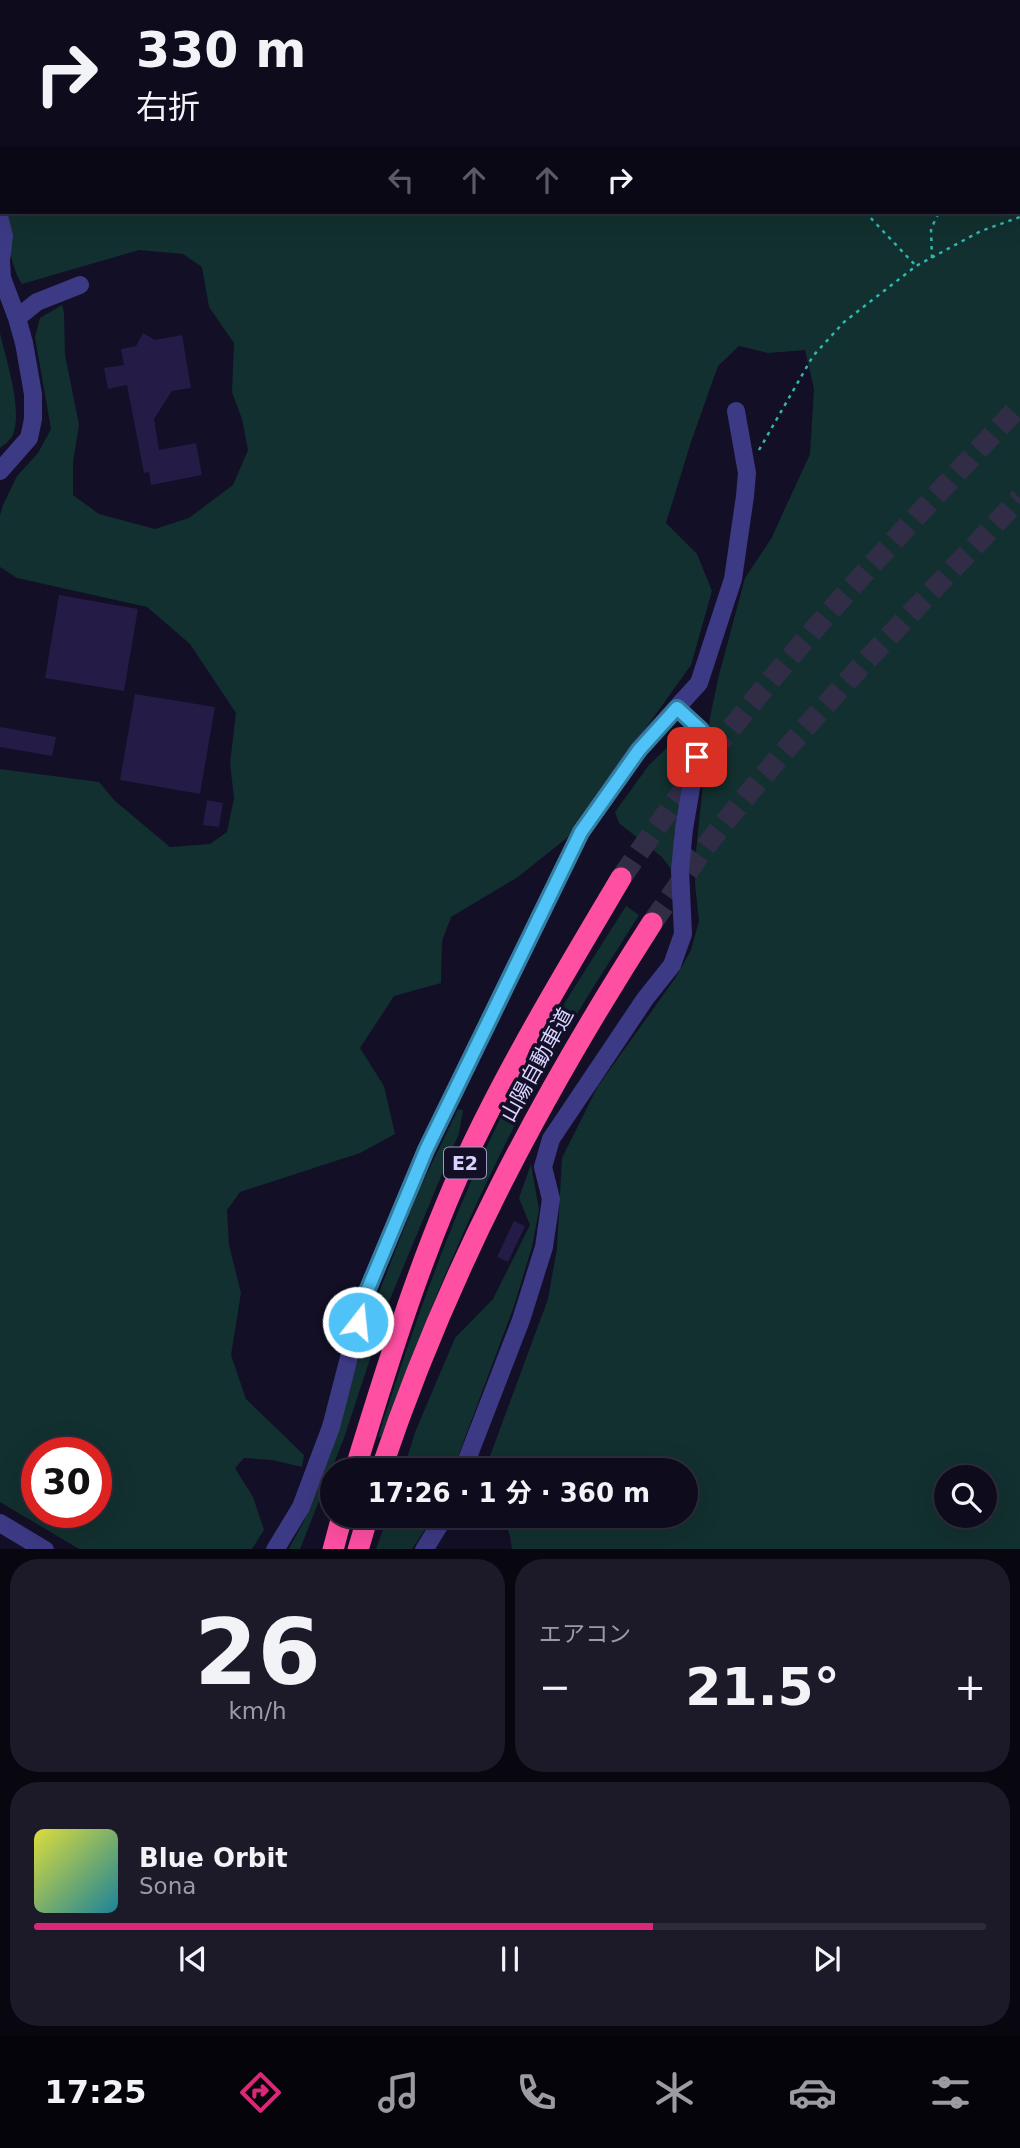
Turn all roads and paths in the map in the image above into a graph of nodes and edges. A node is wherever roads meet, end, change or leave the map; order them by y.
1 (867, 214) edge
2 (938, 214) edge
3 (1020, 217) edge
4 (0, 220) edge
5 (932, 258) junction
6 (916, 266) junction
7 (80, 285) dead end
8 (18, 318) junction
9 (736, 411) dead end
10 (0, 471) edge
11 (747, 473) junction
12 (677, 708) junction
13 (621, 878) tunnel mouth
14 (652, 923) tunnel mouth
15 (359, 1458) edge
16 (385, 1458) edge
17 (468, 1458) edge
18 (0, 1523) edge
19 (339, 1528) edge
20 (364, 1528) edge
21 (437, 1528) edge
22 (45, 1549) edge
23 (275, 1549) edge
24 (333, 1549) edge
25 (358, 1549) edge
26 (424, 1549) edge

1 - 6 path
2 - 5 path
3 - 5 path
4 - 8 street
5 - 6 path
6 - 11 path
7 - 8 street
8 - 10 street
9 - 11 street
11 - 12 street
12 - 17 street
12 - 23 street
13 - 15 highway, 山陽自動車道 / E2
14 - 16 highway, 山陽自動車道 / E2
18 - 22 street
19 - 24 highway
20 - 25 highway
21 - 26 street

